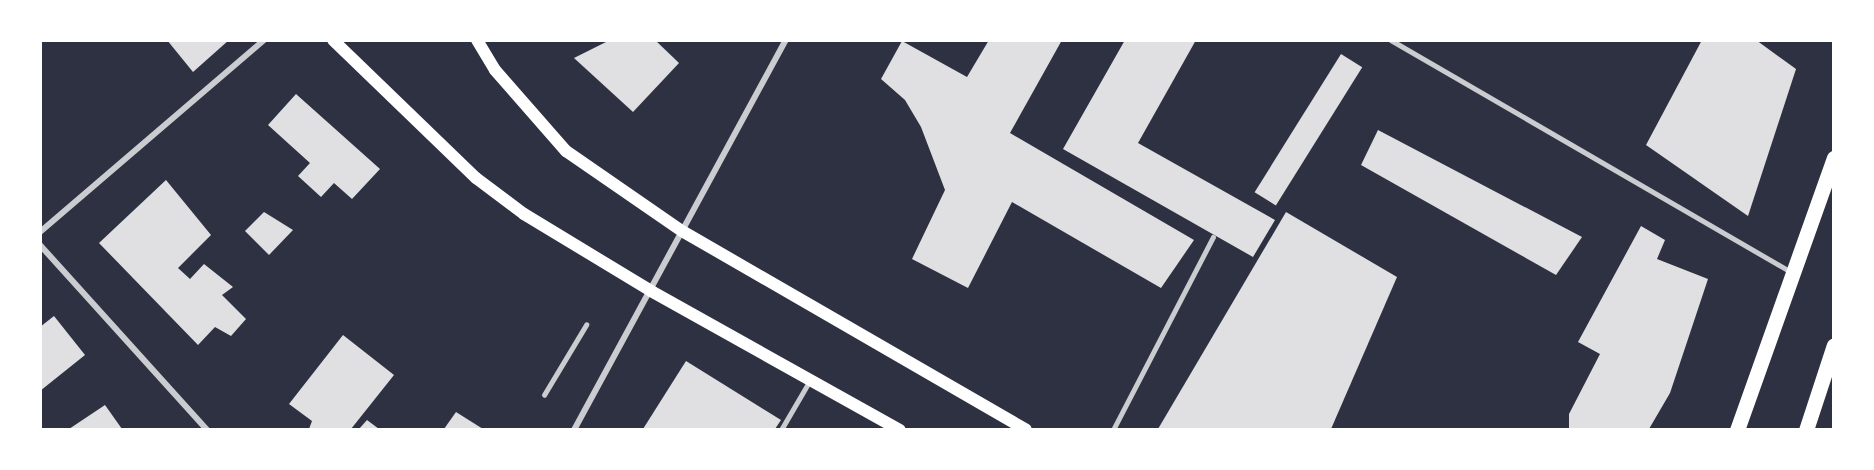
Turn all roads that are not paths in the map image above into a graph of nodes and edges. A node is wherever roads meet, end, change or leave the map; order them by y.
1 (264, 40) edge
2 (333, 40) edge
3 (477, 40) edge
4 (786, 40) edge
5 (1391, 40) edge
6 (1833, 158) edge
7 (682, 231) junction
8 (40, 232) edge
9 (1213, 237) dead end
10 (40, 246) edge
11 (1792, 272) junction
12 (651, 291) junction
13 (586, 325) dead end
14 (1833, 345) edge
15 (810, 380) junction
16 (544, 395) dead end
17 (207, 429) edge
18 (574, 429) edge
19 (781, 429) edge
20 (900, 429) edge
21 (1026, 429) edge
22 (1113, 429) edge
23 (1737, 429) edge
24 (1806, 429) edge

1 - 8 street
2 - 12 main road
3 - 7 main road
4 - 7 street
5 - 11 lane
6 - 11 main road
7 - 12 street
7 - 21 main road
9 - 22 lane
10 - 17 street
11 - 23 main road
12 - 15 main road
12 - 18 street
13 - 16 lane
14 - 24 main road
15 - 19 lane
15 - 20 main road

